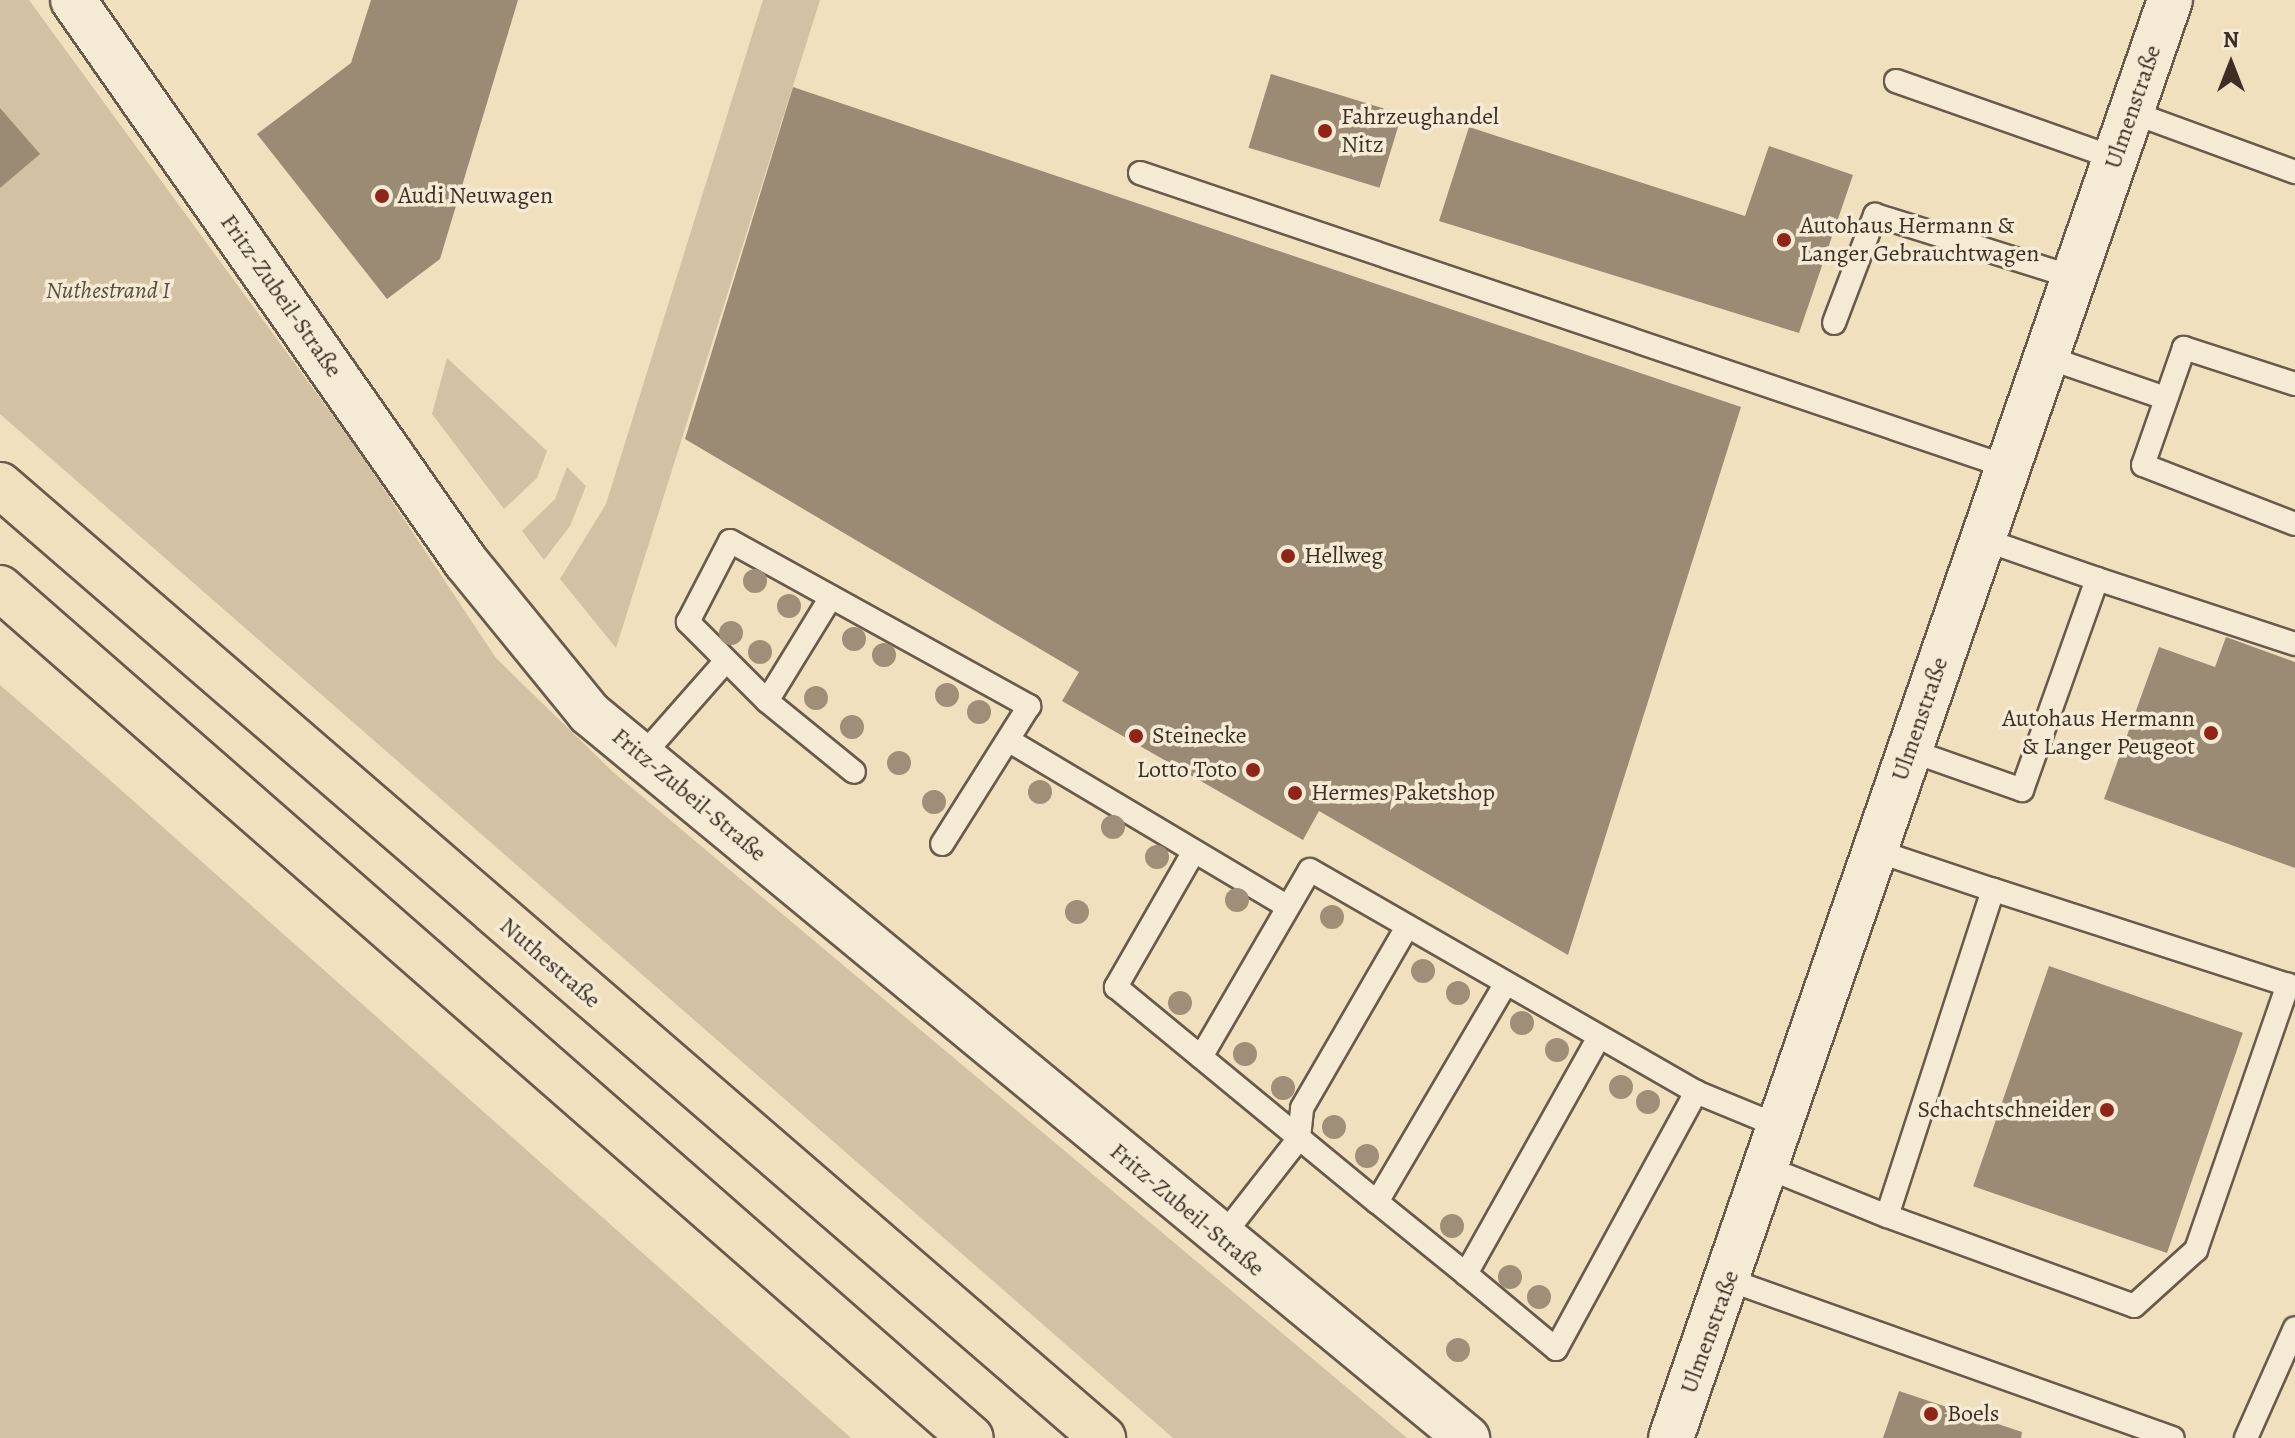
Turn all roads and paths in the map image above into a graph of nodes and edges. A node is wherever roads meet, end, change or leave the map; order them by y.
1 (73, 0) edge
2 (2170, 0) edge
3 (1896, 81) dead end
4 (2131, 112) junction
5 (2115, 158) junction
6 (2295, 172) edge
7 (1140, 173) dead end
8 (2073, 277) junction
9 (1834, 323) dead end
10 (2046, 357) junction
11 (2295, 384) edge
12 (2165, 398) junction
13 (2008, 467) junction
14 (0, 485) edge
15 (2295, 524) edge
16 (1982, 539) junction
17 (2097, 579) junction
18 (0, 588) edge
19 (831, 597) junction
20 (2295, 644) edge
21 (723, 664) junction
22 (767, 701) junction
23 (1008, 740) junction
24 (1909, 750) junction
25 (642, 756) junction
26 (854, 772) dead end
27 (942, 844) dead end
28 (1874, 850) junction
29 (1193, 853) junction
30 (1993, 890) junction
31 (1287, 906) junction
32 (1407, 927) junction
33 (1506, 983) junction
34 (1599, 1037) junction
35 (1201, 1057) junction
36 (1696, 1092) junction
37 (1781, 1127) junction
38 (1299, 1138) junction
39 (1768, 1168) junction
40 (1377, 1202) junction
41 (1887, 1216) junction
42 (1221, 1238) junction
43 (1466, 1274) junction
44 (1729, 1280) junction
45 (2295, 1328) edge
46 (971, 1438) edge
47 (1103, 1438) edge
48 (1467, 1438) edge
49 (1671, 1438) edge
50 (2173, 1438) edge
51 (2246, 1438) edge

1 - 25 street, Fritz-Zubeil-Straße
2 - 4 street, Ulmenstraße
3 - 5 lane
4 - 5 street, Ulmenstraße
4 - 6 lane
5 - 8 street, Ulmenstraße
7 - 13 lane
8 - 9 lane
8 - 10 street, Ulmenstraße
10 - 12 lane
10 - 13 street, Ulmenstraße
11 - 12 lane
12 - 15 lane
13 - 16 street, Ulmenstraße
14 - 47 highway, Nuthestraße
16 - 17 lane
16 - 24 street, Ulmenstraße
17 - 20 lane
17 - 24 lane
18 - 46 highway
19 - 21 lane
19 - 22 lane
19 - 23 lane
21 - 22 lane
21 - 25 lane
22 - 26 lane
23 - 27 lane
23 - 29 lane
24 - 28 street, Ulmenstraße
25 - 42 street, Fritz-Zubeil-Straße
28 - 30 lane
28 - 37 street, Ulmenstraße
29 - 31 lane
29 - 35 lane
30 - 41 lane
30 - 41 lane
31 - 32 lane
31 - 35 lane
32 - 33 lane
32 - 38 lane
33 - 34 lane
33 - 40 lane
34 - 36 lane
34 - 43 lane
35 - 38 lane
36 - 37 lane
36 - 43 lane
37 - 39 street, Ulmenstraße
38 - 40 lane
38 - 42 lane
39 - 41 lane
39 - 44 street, Ulmenstraße
40 - 43 lane
42 - 48 street, Fritz-Zubeil-Straße
44 - 49 street, Ulmenstraße
44 - 50 lane
45 - 51 lane

